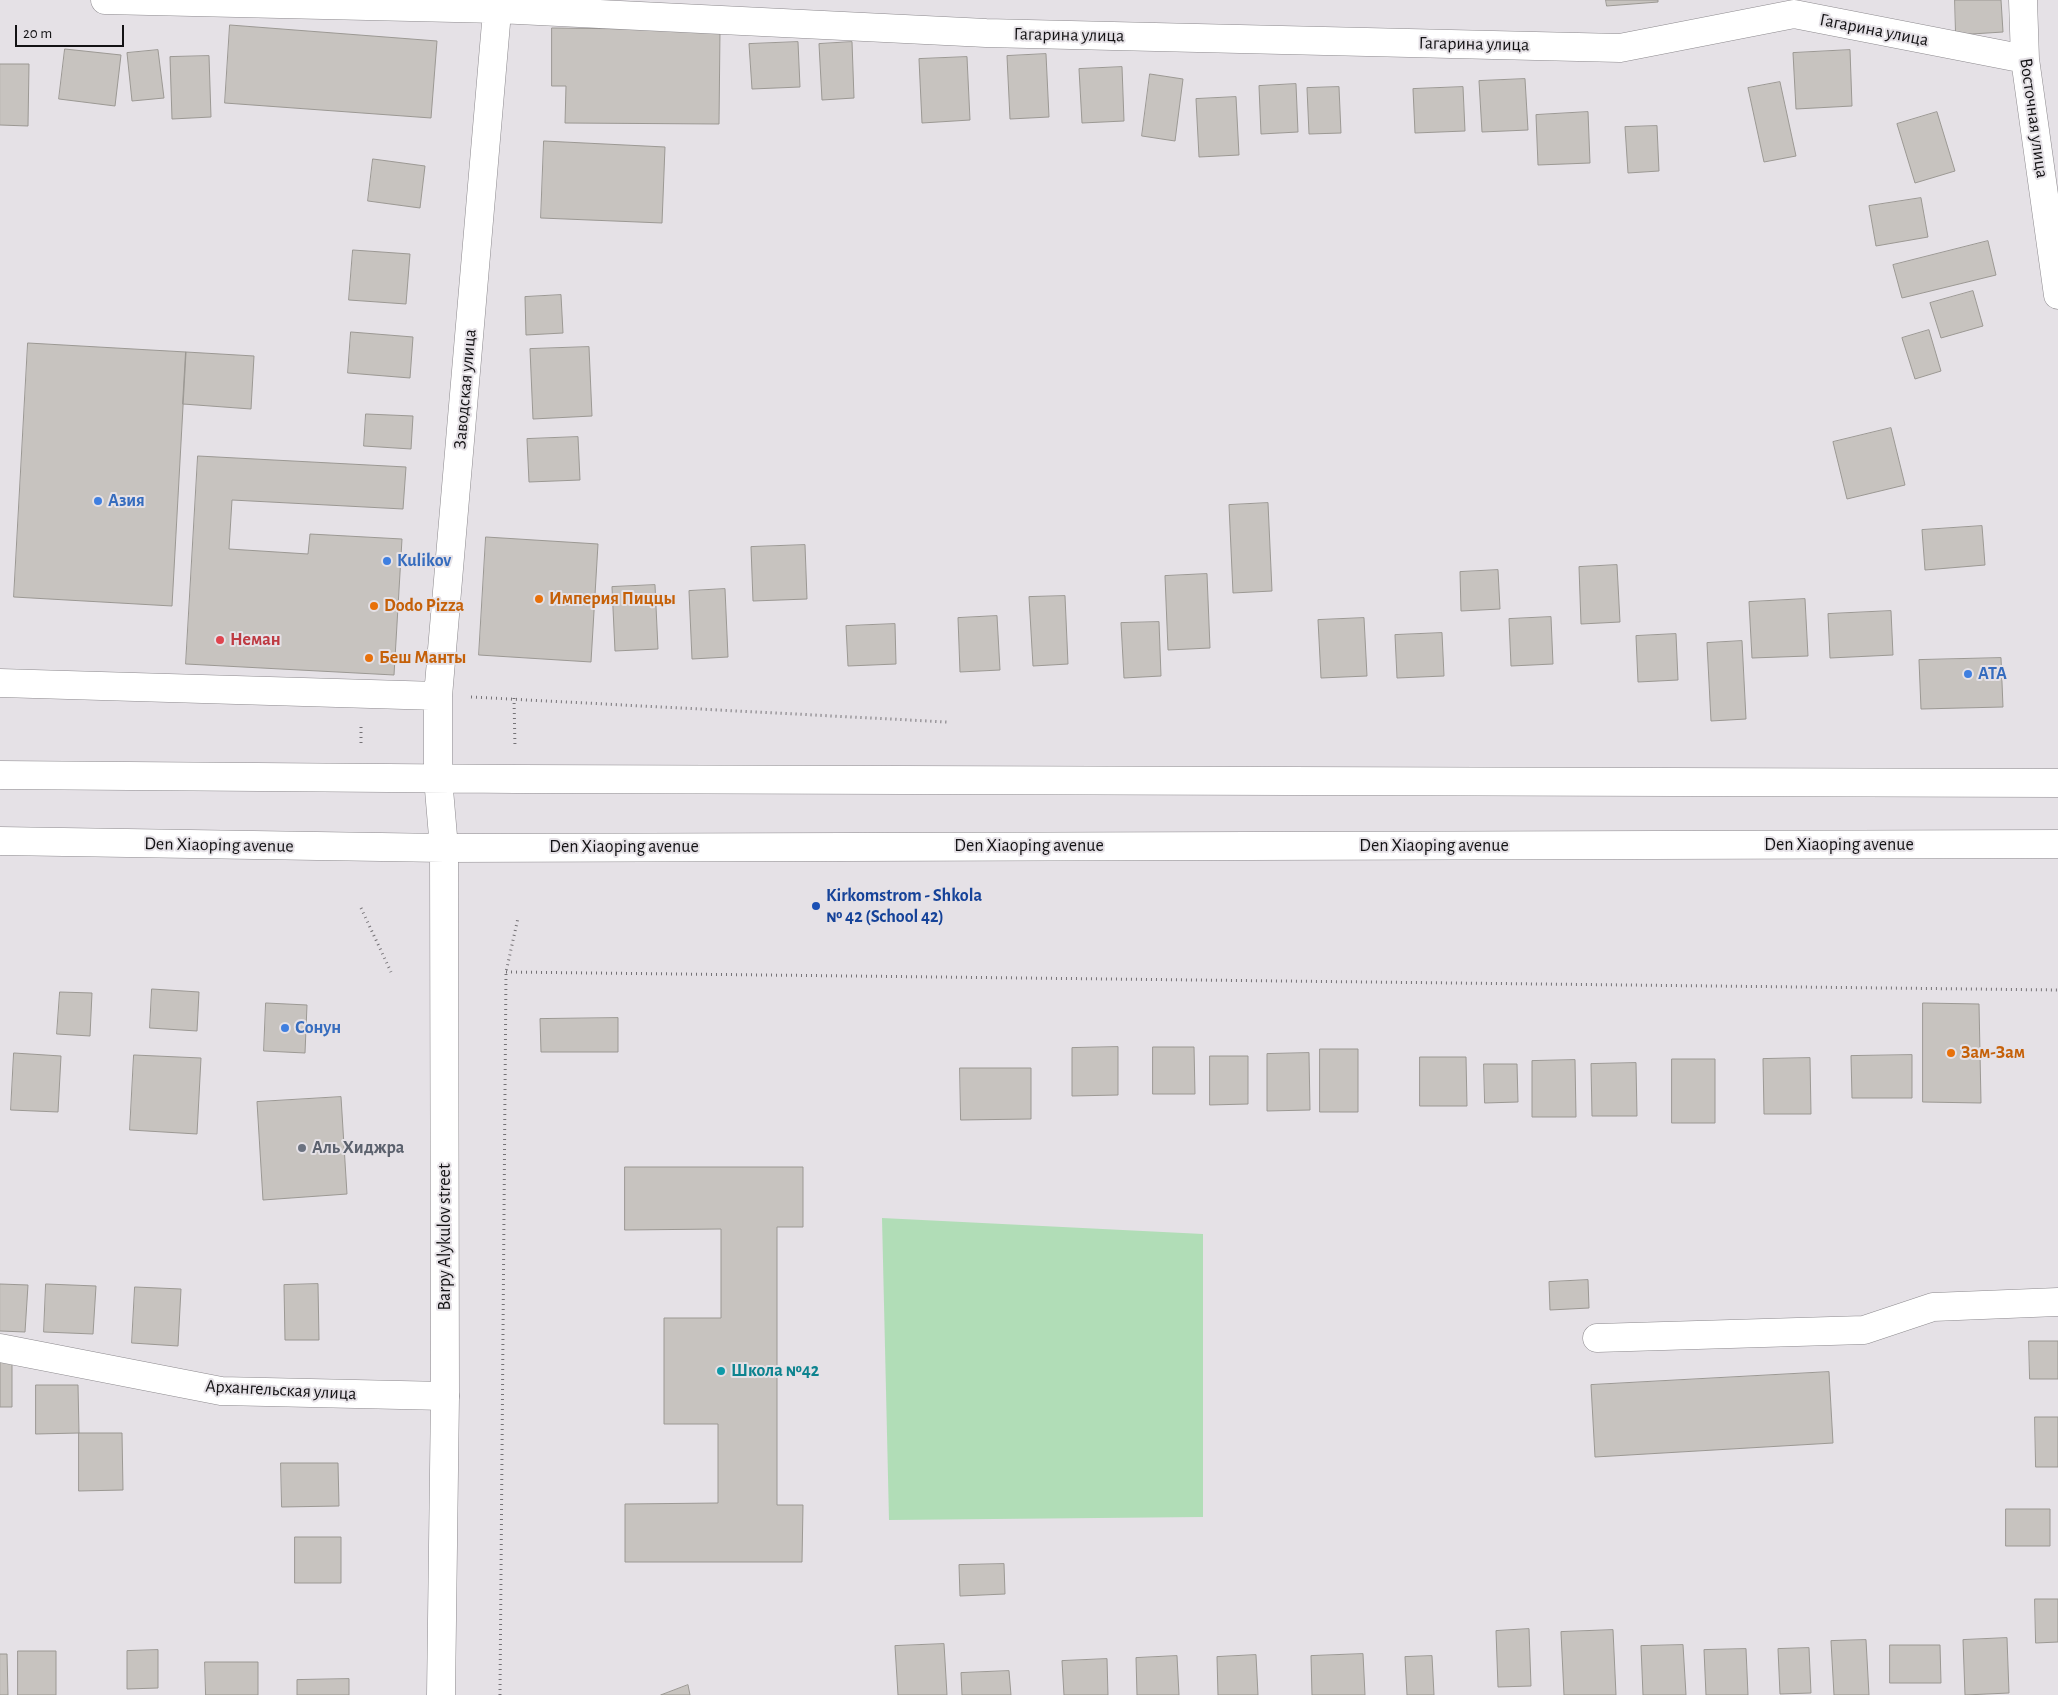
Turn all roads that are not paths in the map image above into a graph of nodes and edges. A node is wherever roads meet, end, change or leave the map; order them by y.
1 (105, 0) edge
2 (2023, 0) edge
3 (498, 5) edge
4 (2025, 60) junction
5 (2058, 295) edge
6 (0, 683) edge
7 (438, 696) junction
8 (0, 775) edge
9 (438, 778) junction
10 (2058, 783) edge
11 (0, 842) edge
12 (2058, 844) edge
13 (444, 848) junction
14 (2058, 1302) edge
15 (1597, 1338) dead end
16 (0, 1348) edge
17 (445, 1396) junction
18 (441, 1695) edge

1 - 3 main road, Гагарина улица
2 - 4 main road, Восточная улица
3 - 4 main road, Гагарина улица
3 - 7 main road, Заводская улица
4 - 5 main road, Восточная улица
6 - 7 main road
7 - 9 main road, Заводская улица
8 - 9 main road
9 - 10 main road
9 - 13 main road, Barpy Alykulov street
11 - 13 main road, Den Xiaoping avenue
12 - 13 main road, Den Xiaoping avenue
13 - 17 main road, Barpy Alykulov street
14 - 15 main road
16 - 17 main road, Архангельская улица
17 - 18 main road, Barpy Alykulov street

